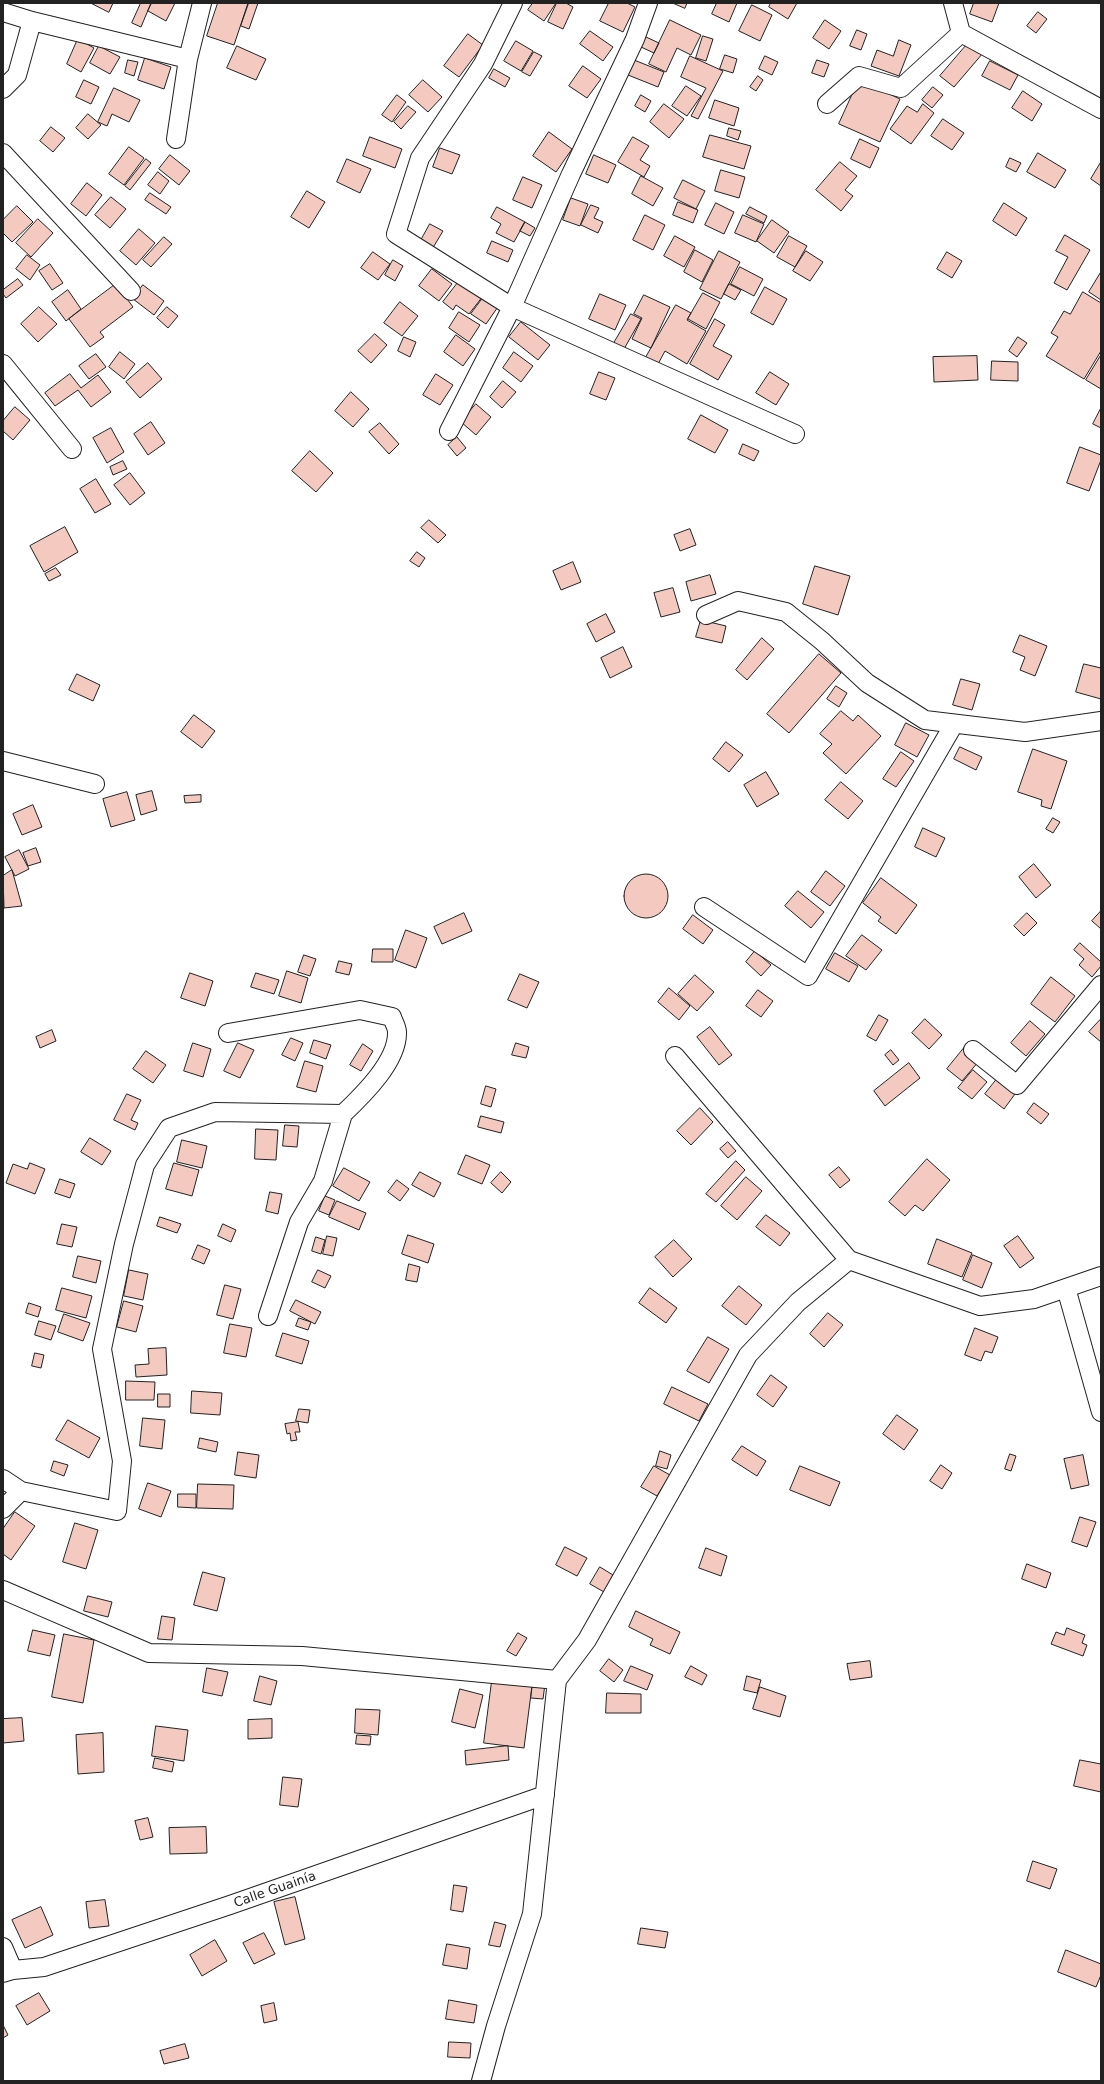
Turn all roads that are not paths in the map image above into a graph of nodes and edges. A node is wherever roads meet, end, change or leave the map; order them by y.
1 (202, 3) edge
2 (513, 3) edge
3 (648, 3) edge
4 (953, 3) edge
5 (3, 12) edge
6 (32, 21) junction
7 (961, 33) junction
8 (188, 59) junction
9 (3, 89) edge
10 (828, 104) dead end
11 (1101, 109) edge
12 (176, 139) dead end
13 (3, 153) edge
14 (131, 291) dead end
15 (512, 307) junction
16 (3, 364) edge
17 (449, 431) dead end
18 (795, 434) dead end
19 (72, 449) dead end
20 (706, 615) dead end
21 (1101, 721) edge
22 (954, 724) junction
23 (3, 761) edge
24 (95, 784) dead end
25 (704, 907) dead end
26 (1101, 985) edge
27 (228, 1033) dead end
28 (973, 1050) dead end
29 (675, 1056) dead end
30 (343, 1114) junction
31 (849, 1260) junction
32 (1101, 1276) edge
33 (1066, 1288) junction
34 (268, 1316) dead end
35 (1101, 1412) edge
36 (3, 1479) edge
37 (21, 1491) junction
38 (3, 1510) edge
39 (3, 1590) edge
40 (557, 1680) junction
41 (545, 1795) junction
42 (3, 1947) edge
43 (8, 1972) edge
44 (481, 2081) edge

1 - 8 street
2 - 15 street
3 - 15 street
4 - 7 street
5 - 6 street
6 - 8 street
6 - 9 street
7 - 10 street
7 - 11 street
8 - 12 street
13 - 14 street
15 - 17 street
15 - 18 street
16 - 19 street
20 - 22 street
21 - 22 street
22 - 25 street
23 - 24 street
26 - 28 street
27 - 30 street
29 - 31 street
30 - 34 street
30 - 37 street
31 - 33 street
31 - 40 street
32 - 33 street
33 - 35 street
36 - 37 street
37 - 38 street
39 - 40 street
40 - 41 street
41 - 43 street, Calle Guainía
41 - 44 street
42 - 43 street

